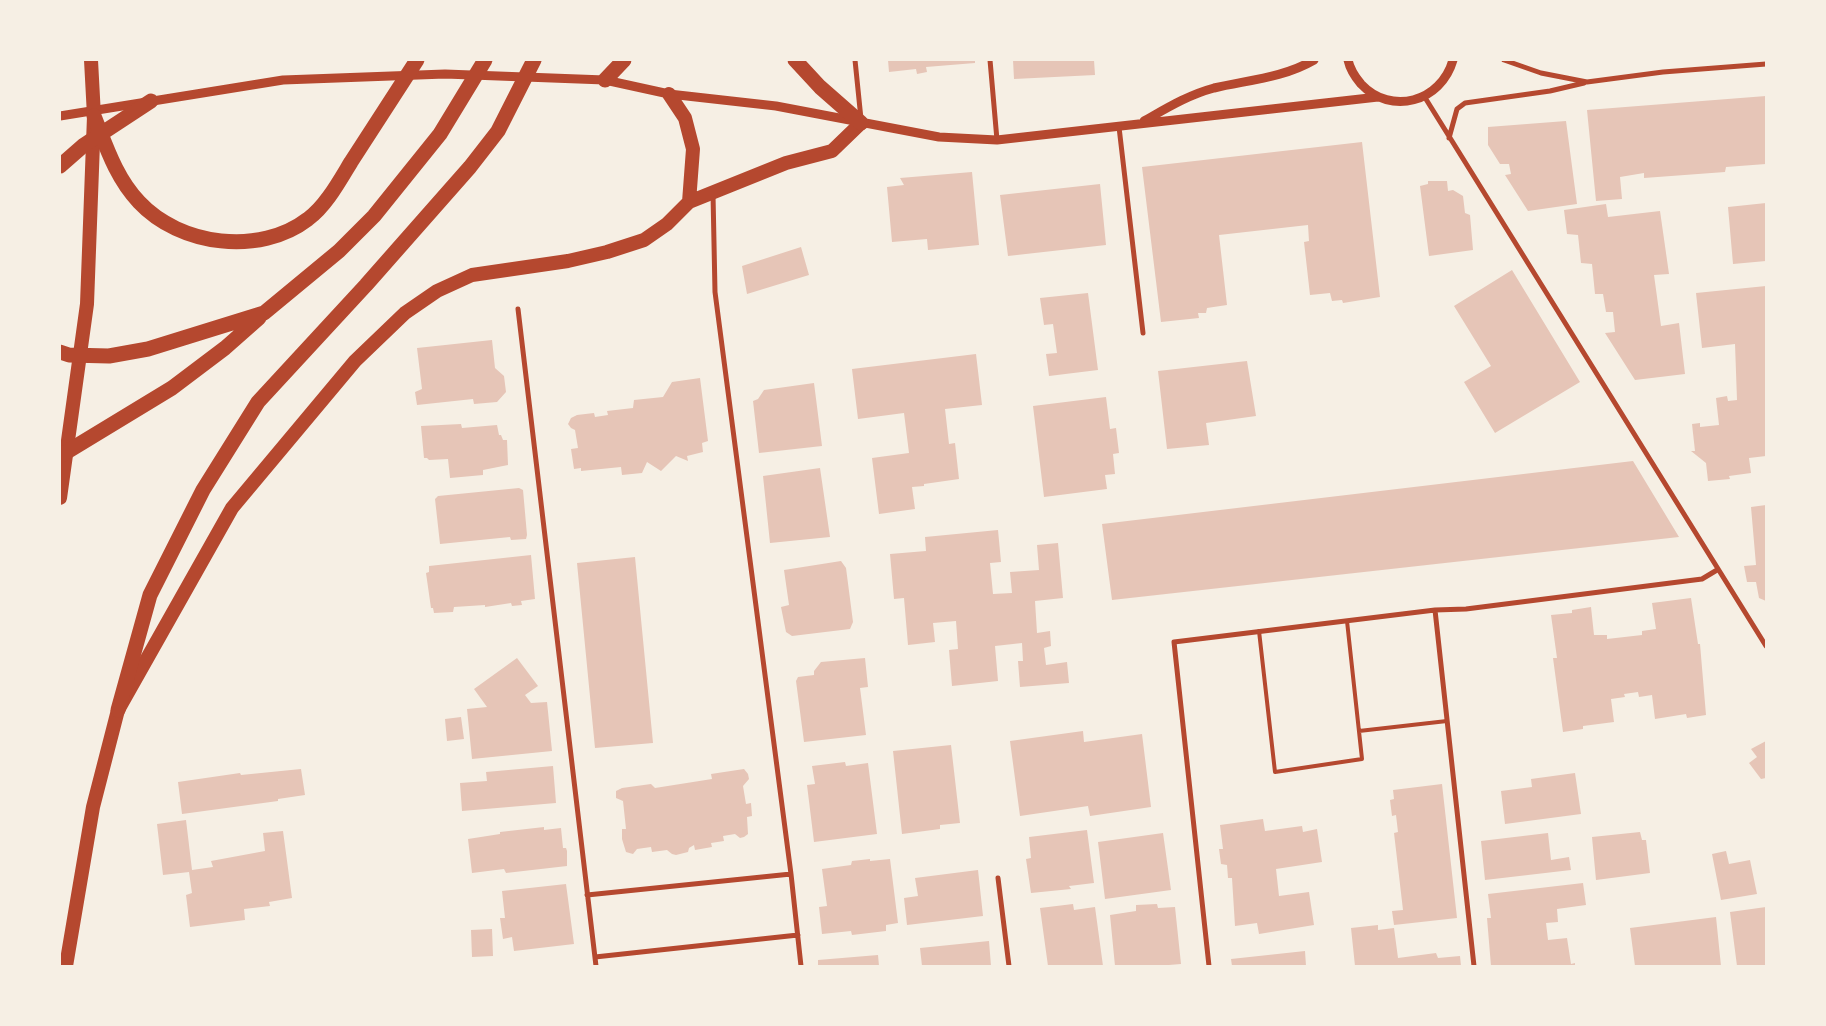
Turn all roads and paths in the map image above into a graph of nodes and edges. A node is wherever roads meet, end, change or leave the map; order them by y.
1 (91, 60) edge
2 (417, 60) edge
3 (485, 60) edge
4 (534, 60) edge
5 (624, 60) edge
6 (795, 60) edge
7 (855, 60) edge
8 (990, 60) edge
9 (1314, 60) edge
10 (1348, 60) edge
11 (1452, 60) edge
12 (1504, 60) edge
13 (1766, 64) edge
14 (605, 80) junction
15 (1587, 82) junction
16 (669, 94) junction
17 (1424, 96) junction
18 (1378, 97) junction
19 (151, 101) junction
20 (60, 116) edge
21 (94, 116) junction
22 (861, 123) junction
23 (1139, 123) junction
24 (1119, 127) junction
25 (1448, 138) junction
26 (997, 140) junction
27 (60, 166) edge
28 (713, 194) junction
29 (689, 202) junction
30 (518, 309) dead end
31 (264, 313) junction
32 (1143, 334) dead end
33 (60, 352) edge
34 (60, 456) edge
35 (60, 498) edge
36 (1717, 570) junction
37 (1435, 610) junction
38 (1347, 620) junction
39 (1259, 631) junction
40 (1766, 646) edge
41 (118, 710) junction
42 (1447, 721) junction
43 (1359, 731) junction
44 (791, 874) junction
45 (998, 878) dead end
46 (587, 895) junction
47 (798, 935) junction
48 (594, 956) junction
49 (66, 966) edge
50 (596, 966) edge
51 (801, 966) edge
52 (1009, 966) edge
53 (1209, 966) edge
54 (1474, 966) edge

1 - 21 highway
2 - 21 highway
3 - 31 highway
4 - 41 highway
5 - 14 highway
6 - 22 highway
7 - 22 street
8 - 26 street
9 - 23 street
10 - 18 street
11 - 17 street
12 - 15 street
13 - 15 street
14 - 16 street
14 - 19 street
15 - 25 street
16 - 22 street
16 - 29 highway
17 - 18 street
17 - 25 street
18 - 23 street
19 - 20 street
19 - 27 highway
21 - 35 highway
22 - 26 street
22 - 28 highway
23 - 24 street
24 - 26 street
24 - 32 street
25 - 36 street
28 - 29 highway
28 - 44 street
29 - 41 highway
30 - 46 street
31 - 33 highway
31 - 34 highway
36 - 37 street
36 - 40 street
37 - 38 street
37 - 42 street
38 - 39 street
38 - 43 lane
39 - 43 lane
39 - 53 street
41 - 49 highway
42 - 43 lane
42 - 54 street
44 - 46 street
44 - 47 street
45 - 52 street
46 - 48 street
47 - 48 street
47 - 51 street
48 - 50 street

